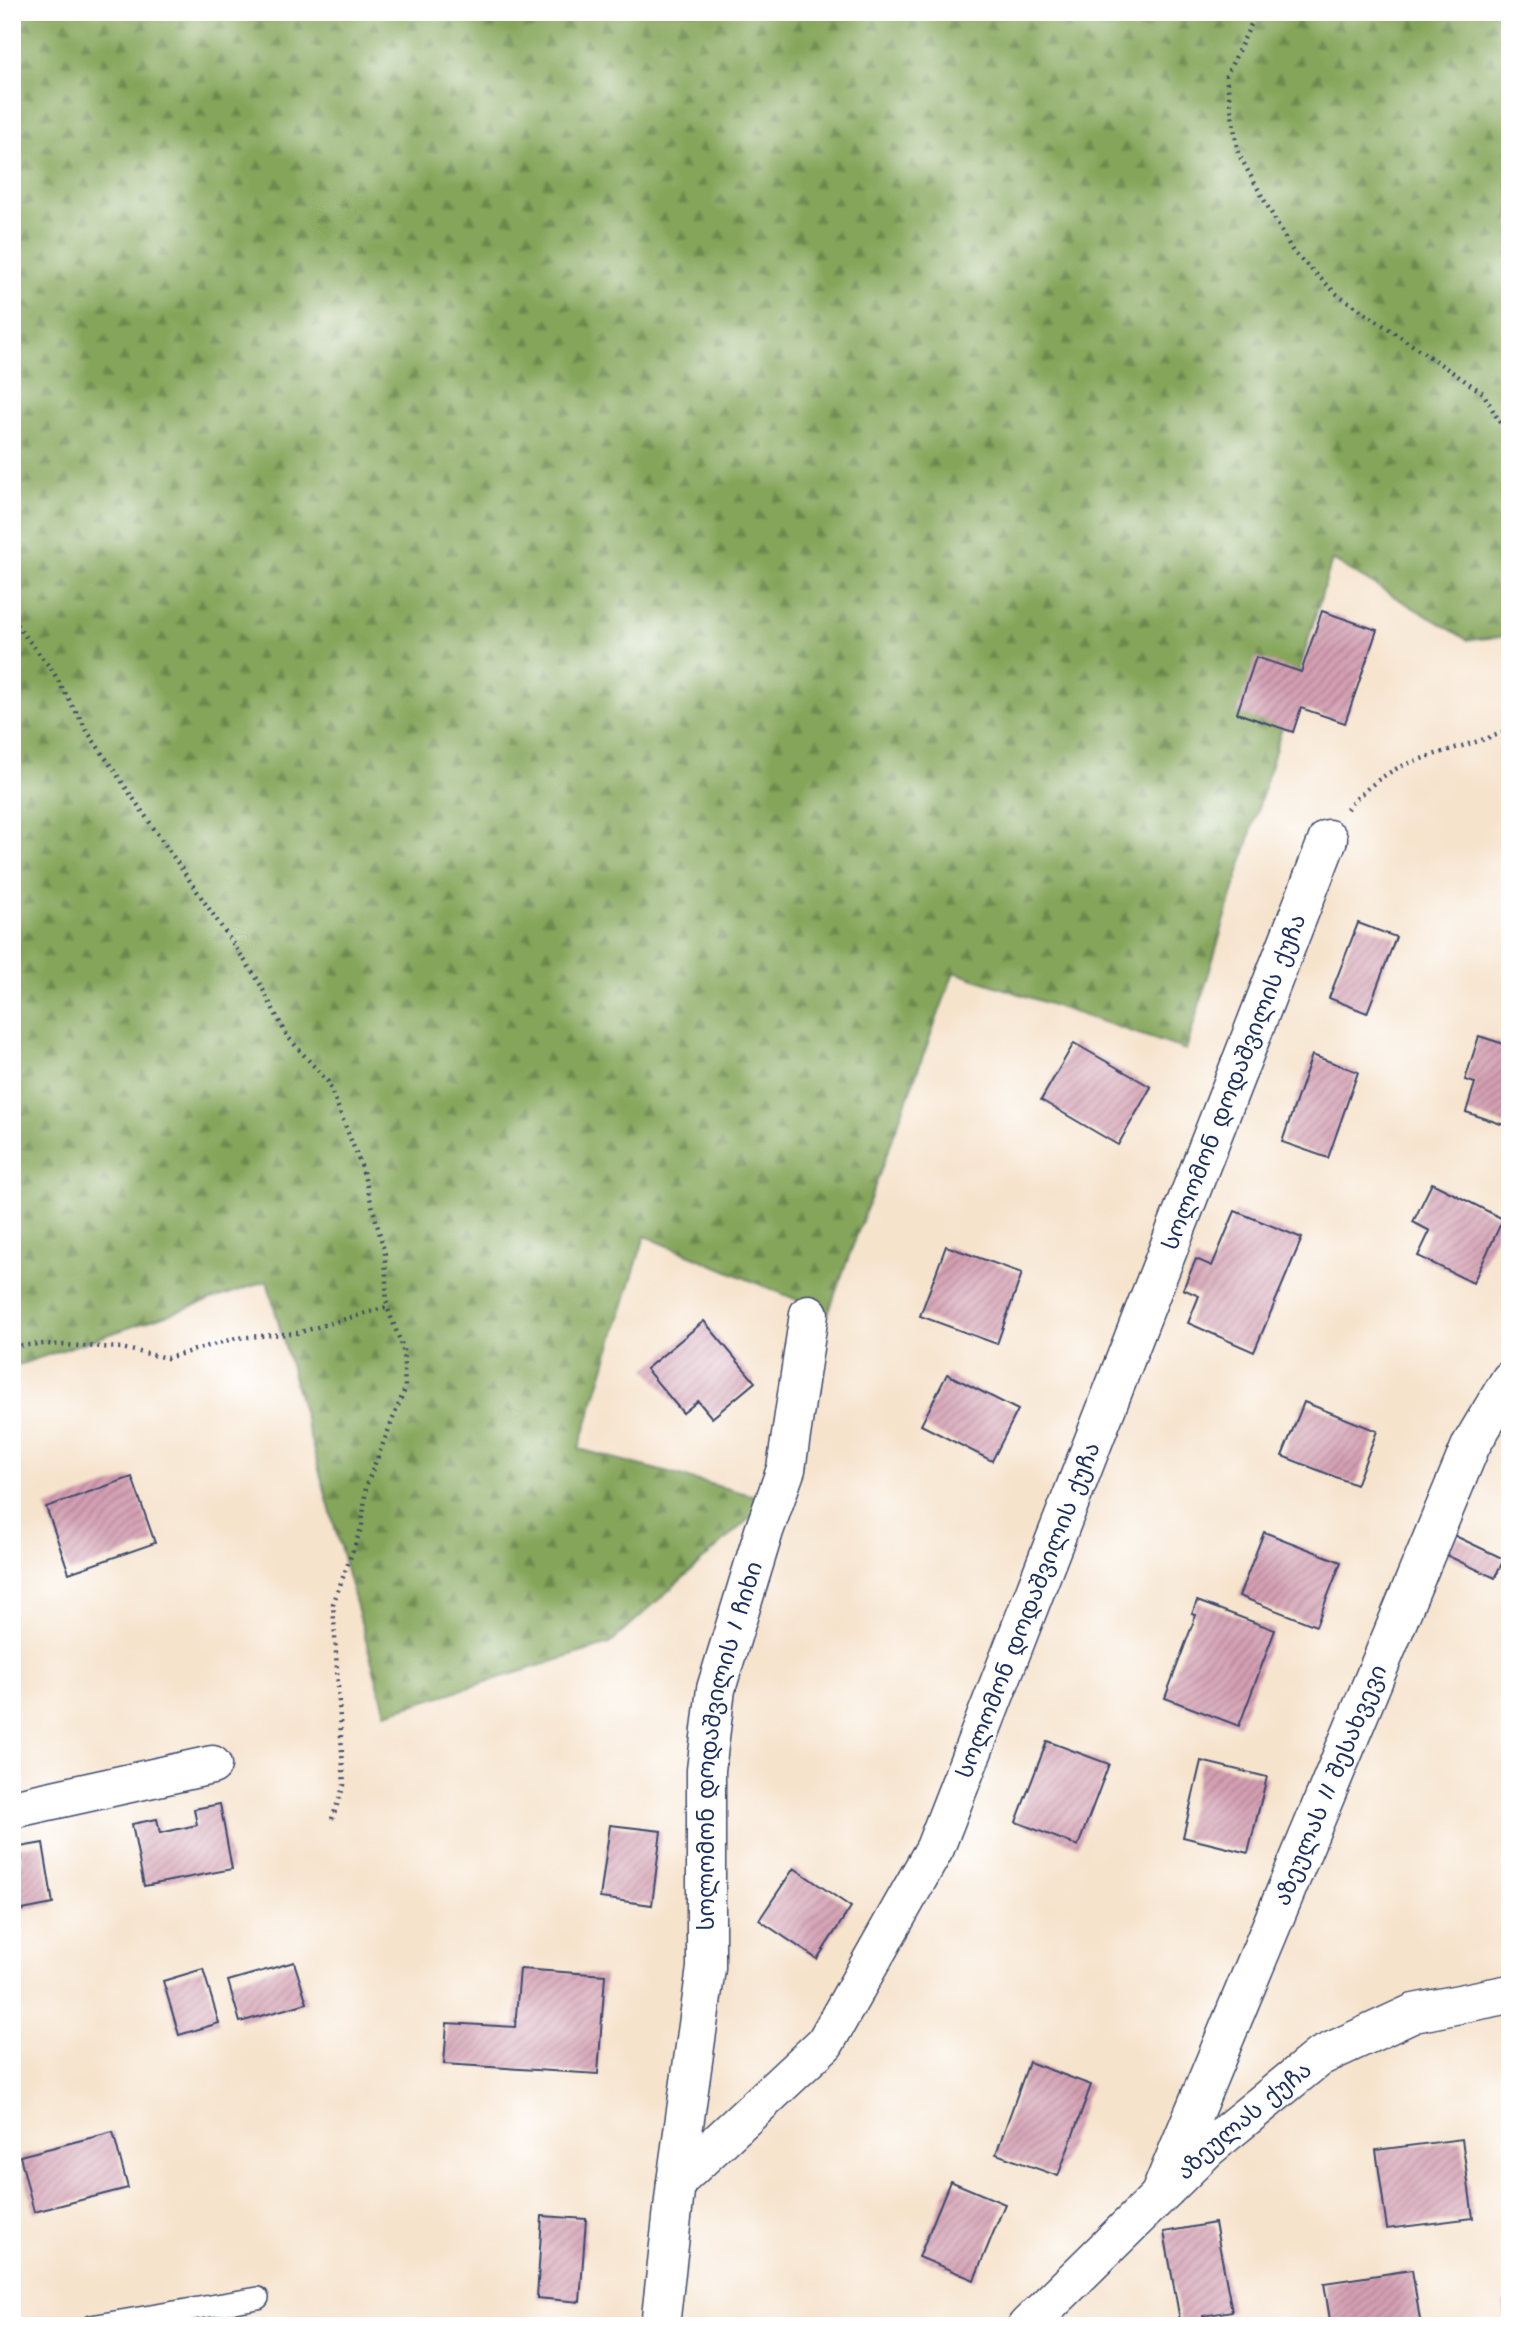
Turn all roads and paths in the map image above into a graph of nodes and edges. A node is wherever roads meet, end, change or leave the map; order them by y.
1 (1256, 12) edge
2 (1510, 440) edge
3 (12, 619) edge
4 (1510, 730) edge
5 (1328, 839) joint
6 (387, 1307) junction
7 (809, 1314) dead end
8 (12, 1346) edge
9 (1510, 1380) edge
10 (212, 1765) dead end
11 (12, 1809) edge
12 (332, 1819) dead end
13 (1510, 1994) edge
14 (676, 2182) junction
15 (1160, 2194) junction
16 (258, 2298) dead end
17 (91, 2326) edge
18 (660, 2326) edge
19 (1027, 2326) edge

1 - 2 path
3 - 6 path
4 - 5 path
5 - 14 street, სოლომონ დოდაშვილის ქუჩა
6 - 8 path
6 - 12 path
7 - 14 street, სოლომონ დოდაშვილის I ჩიხი
9 - 15 street, აზეულას II შესახვევი
10 - 11 street
13 - 15 street, აზეულას ქუჩა
14 - 18 street
15 - 19 street, აზეულას ქუჩა
16 - 17 lane

